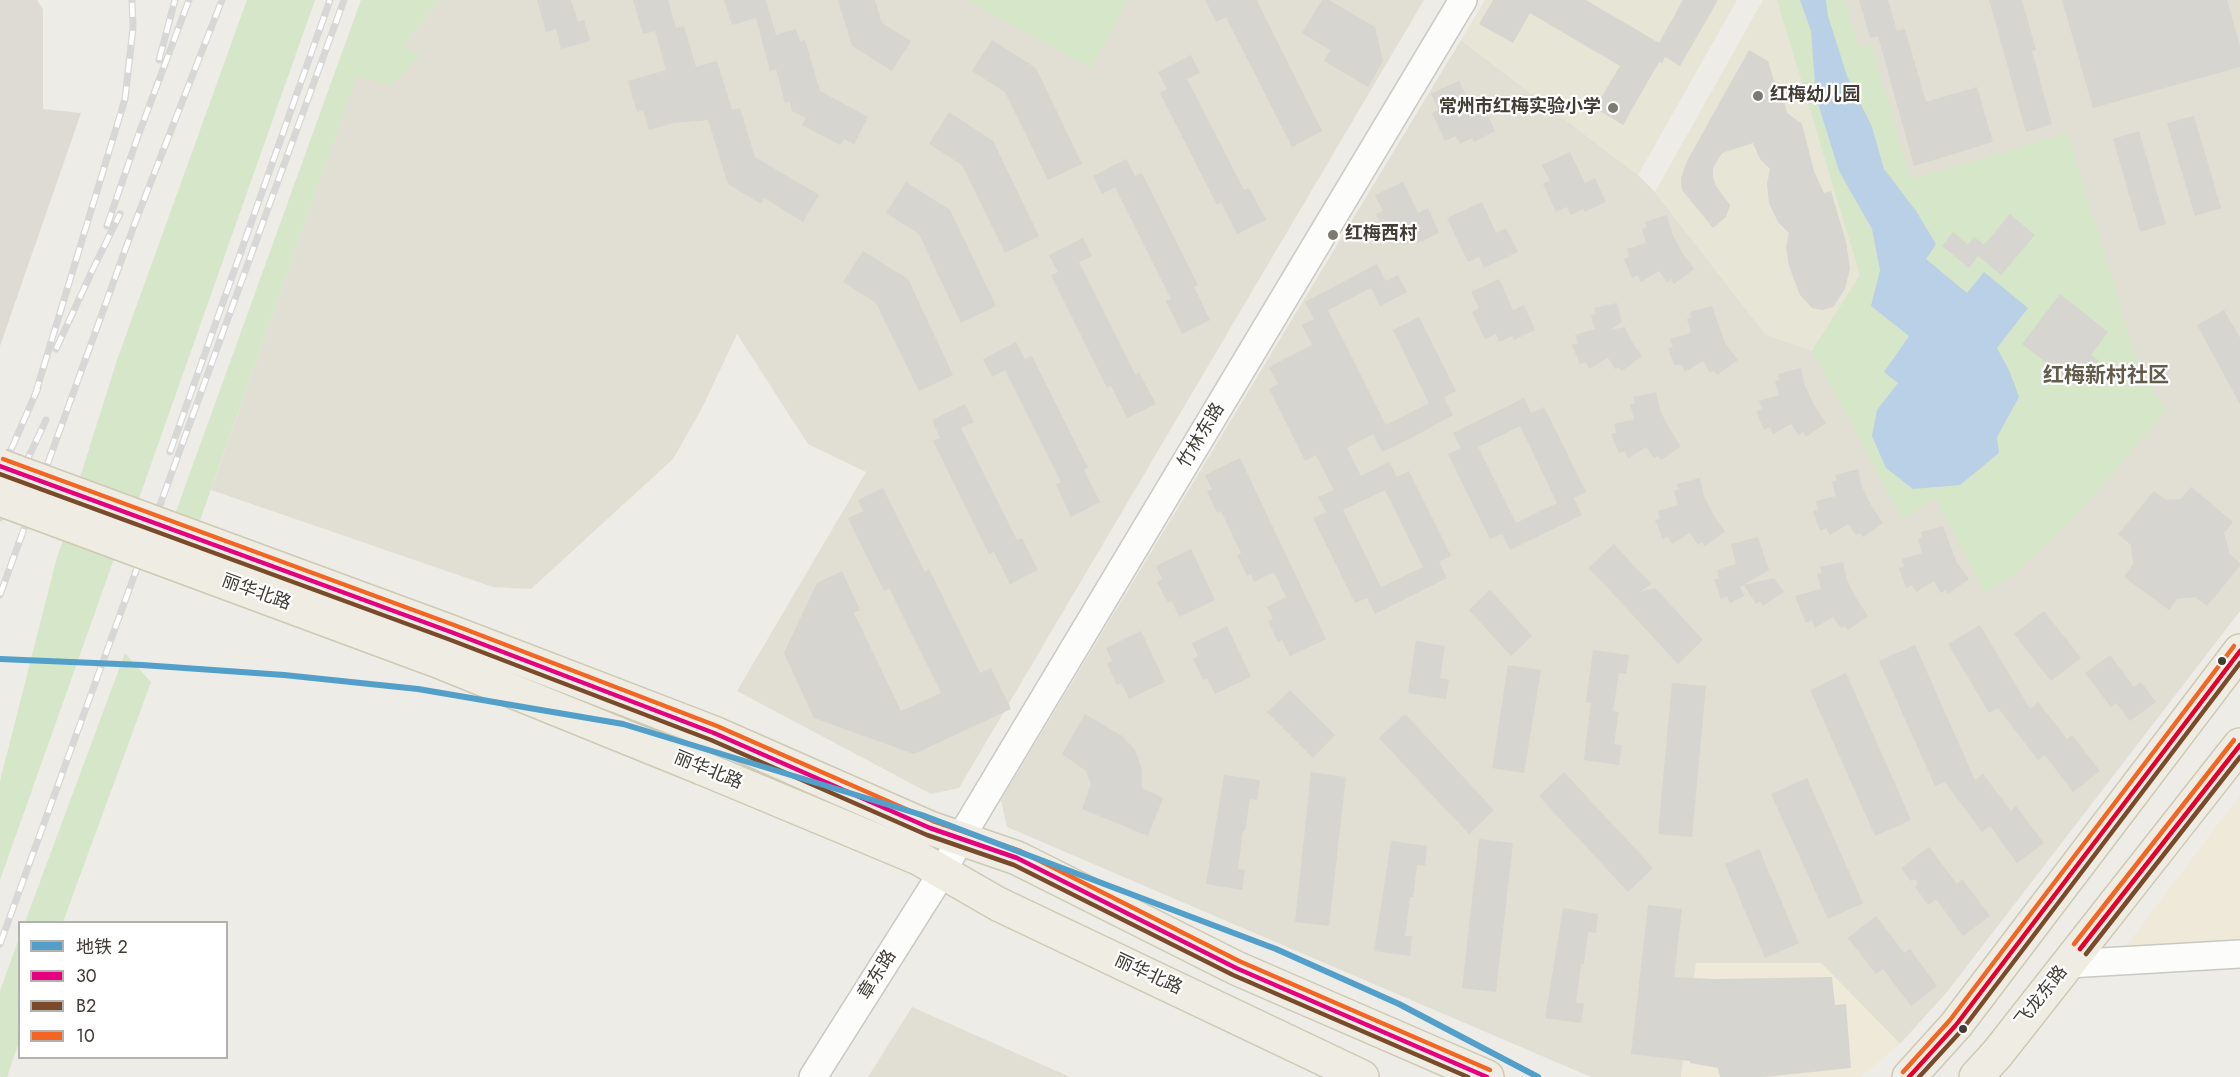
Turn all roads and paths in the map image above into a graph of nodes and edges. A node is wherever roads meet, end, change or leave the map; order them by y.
1 (1463, 0) edge
2 (0, 466) edge
3 (0, 499) edge
4 (2240, 651) edge
5 (2240, 745) edge
6 (961, 837) junction
7 (942, 873) junction
8 (2240, 954) edge
9 (2068, 964) junction
10 (813, 1077) edge
11 (1362, 1077) edge
12 (1487, 1077) edge
13 (1909, 1077) edge
14 (1976, 1077) edge

1 - 6 street, 竹林东路
2 - 6 main road, 丽华北路, bridge
3 - 7 main road, 丽华北路, bridge
4 - 13 main road
5 - 9 main road, 飞龙东路
6 - 7 street, 竹林东路
6 - 12 main road, 丽华北路
7 - 10 street, 章东路
7 - 11 main road, 丽华北路
8 - 9 street
9 - 14 main road, 飞龙东路

